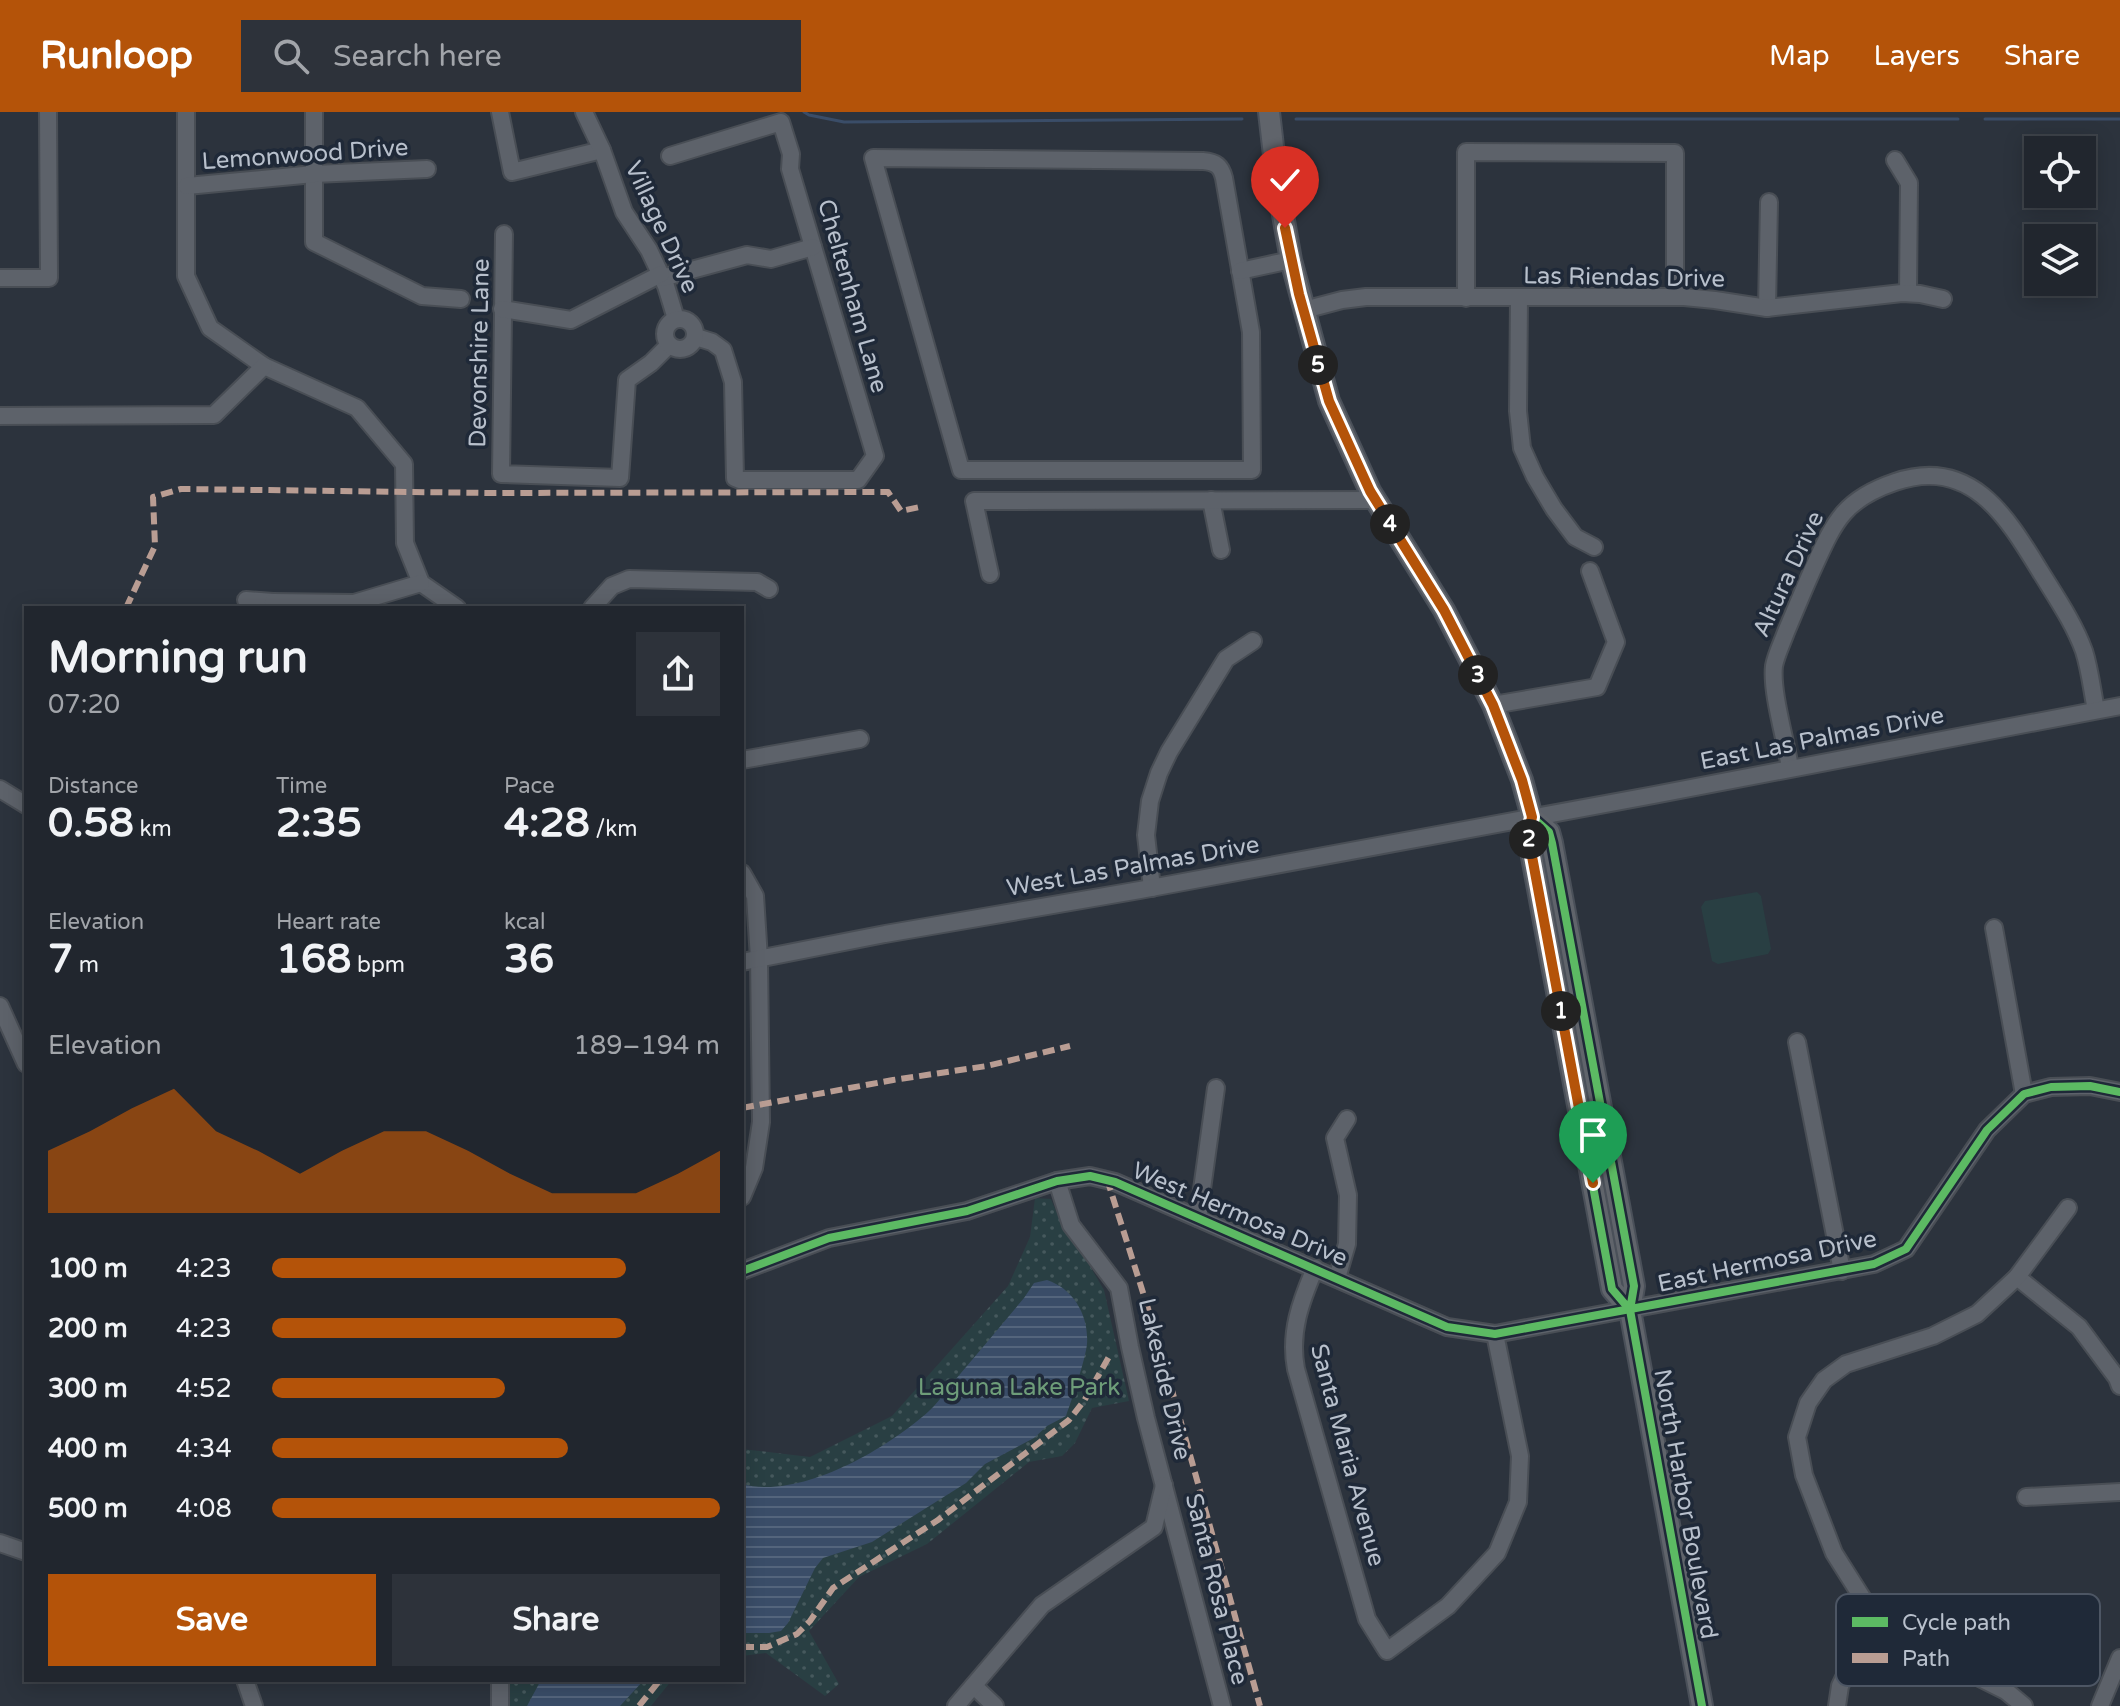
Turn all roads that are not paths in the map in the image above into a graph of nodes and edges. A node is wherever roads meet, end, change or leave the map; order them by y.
1 (48, 112) edge
2 (186, 112) edge
3 (314, 112) edge
4 (500, 112) edge
5 (584, 112) edge
6 (1269, 112) edge
7 (602, 150) junction
8 (670, 156) dead end
9 (1895, 160) dead end
10 (427, 169) dead end
11 (314, 174) junction
12 (187, 186) junction
13 (1769, 202) dead end
14 (504, 234) dead end
15 (813, 247) junction
16 (1291, 260) junction
17 (1240, 271) junction
18 (661, 276) junction
19 (0, 278) edge
20 (1908, 293) junction
21 (1675, 297) junction
22 (1466, 298) junction
23 (1519, 298) junction
24 (461, 299) dead end
25 (1943, 299) dead end
26 (1767, 308) junction
27 (502, 309) junction
28 (1304, 310) junction
29 (676, 319) junction
30 (696, 337) junction
31 (669, 345) junction
32 (264, 366) junction
33 (0, 416) edge
34 (1211, 500) junction
35 (1376, 500) junction
36 (1594, 547) dead end
37 (1221, 550) dead end
38 (1590, 571) dead end
39 (990, 574) dead end
40 (421, 583) junction
41 (769, 589) dead end
42 (246, 600) dead end
43 (274, 605) edge
44 (454, 606) edge
45 (594, 606) edge
46 (1253, 641) dead end
47 (1493, 705) junction
48 (2120, 706) edge
49 (2096, 710) junction
50 (860, 739) dead end
51 (744, 760) edge
52 (1790, 768) junction
53 (0, 789) edge
54 (24, 804) edge
55 (1532, 817) junction
56 (744, 877) edge
57 (1152, 888) junction
58 (1994, 928) dead end
59 (759, 959) junction
60 (744, 962) edge
61 (0, 1006) edge
62 (1797, 1042) dead end
63 (24, 1060) edge
64 (1216, 1088) dead end
65 (2120, 1092) edge
66 (2024, 1094) junction
67 (1347, 1119) dead end
68 (1057, 1181) junction
69 (744, 1192) edge
70 (2068, 1208) dead end
71 (1198, 1218) junction
72 (1315, 1268) junction
73 (744, 1270) edge
74 (1842, 1271) junction
75 (2017, 1277) junction
76 (1337, 1278) junction
77 (1630, 1310) junction
78 (1495, 1334) junction
79 (2120, 1386) edge
80 (1165, 1484) junction
81 (2120, 1492) edge
82 (2026, 1497) dead end
83 (0, 1543) edge
84 (24, 1551) edge
85 (1860, 1594) edge
86 (2120, 1658) edge
87 (246, 1682) edge
88 (500, 1682) edge
89 (974, 1686) junction
90 (1840, 1686) edge
91 (1996, 1686) edge
92 (254, 1706) edge
93 (500, 1706) edge
94 (956, 1706) edge
95 (995, 1706) edge
96 (1222, 1706) edge
97 (1702, 1706) edge
98 (1837, 1706) edge
99 (2024, 1706) edge
100 (2100, 1706) edge

1 - 19 street
2 - 12 street
3 - 11 street
4 - 7 street
5 - 7 street, Village Drive
6 - 16 main road
7 - 18 street, Village Drive
8 - 15 street, Cheltenham Lane
9 - 20 street
10 - 11 street, Lemonwood Drive
11 - 12 street, Lemonwood Drive
11 - 24 street
12 - 32 street
13 - 26 street
14 - 27 street, Devonshire Lane
15 - 18 street
15 - 30 street, Cheltenham Lane
16 - 17 street
16 - 28 main road
17 - 17 street
18 - 27 street
18 - 29 street, Village Drive
20 - 25 street, Las Riendas Drive
20 - 26 street, Las Riendas Drive
21 - 22 street
21 - 23 street, Las Riendas Drive
21 - 26 street, Las Riendas Drive
22 - 23 street, Las Riendas Drive
22 - 28 street, Las Riendas Drive
23 - 36 street
27 - 31 street, Devonshire Lane
28 - 35 main road, North Harbor Boulevard
29 - 30 street
29 - 31 street
30 - 31 street
32 - 33 street
32 - 40 street
34 - 35 street
34 - 37 street
34 - 39 street
35 - 47 main road, North Harbor Boulevard
38 - 47 street
40 - 43 street
40 - 44 street
41 - 45 street
42 - 43 street
46 - 57 street
47 - 55 main road, North Harbor Boulevard
48 - 49 street, East Las Palmas Drive
49 - 52 street, East Las Palmas Drive
49 - 52 street, Altura Drive
50 - 51 street
52 - 55 street, East Las Palmas Drive
53 - 54 street
55 - 57 street, West Las Palmas Drive
55 - 77 main road, North Harbor Boulevard
56 - 59 street
57 - 59 street, West Las Palmas Drive
58 - 66 street
59 - 60 street, West Las Palmas Drive
59 - 69 street
61 - 63 street
62 - 74 street
64 - 71 street
65 - 66 street
66 - 74 street, East Hermosa Drive
67 - 76 street
68 - 71 street, West Hermosa Drive
68 - 73 street, West Hermosa Drive
68 - 80 street, Lakeside Drive
70 - 75 street
71 - 72 street, West Hermosa Drive
72 - 76 street, West Hermosa Drive
72 - 78 street, Santa Maria Avenue
74 - 77 street, East Hermosa Drive
75 - 79 street
75 - 85 street
76 - 78 street, West Hermosa Drive
77 - 78 street, West Hermosa Drive
77 - 97 main road, North Harbor Boulevard
80 - 89 street, Lakeside Drive
80 - 96 street, Santa Rosa Place
81 - 82 street
83 - 84 street
86 - 100 street
87 - 92 street
88 - 93 street
89 - 94 street, Lakeside Drive
89 - 95 street
90 - 98 street
91 - 99 street

